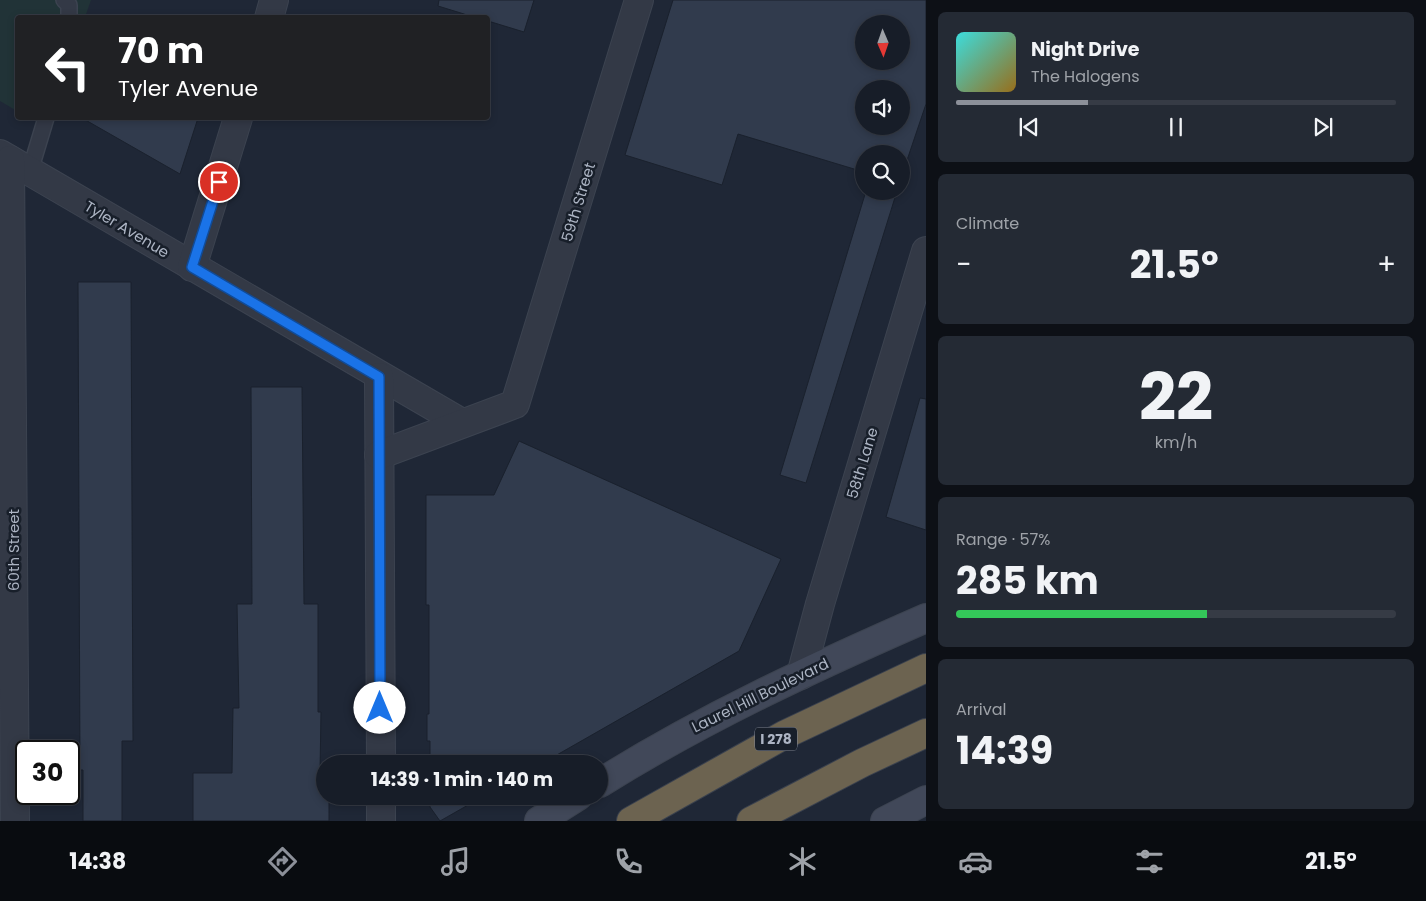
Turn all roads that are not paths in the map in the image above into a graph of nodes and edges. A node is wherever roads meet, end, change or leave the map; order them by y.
1 (64, 0) edge
2 (274, 0) edge
3 (639, 0) edge
4 (70, 15) edge
5 (270, 15) edge
6 (44, 120) edge
7 (237, 120) edge
8 (13, 162) edge
9 (926, 251) edge
10 (192, 267) junction
11 (379, 377) junction
12 (462, 423) junction
13 (379, 454) junction
14 (926, 618) edge
15 (926, 668) edge
16 (801, 675) junction
17 (926, 733) edge
18 (381, 755) edge
19 (608, 778) edge
20 (926, 800) edge
21 (381, 805) edge
22 (564, 805) edge
23 (15, 821) edge
24 (381, 821) edge
25 (539, 821) edge
26 (631, 821) edge
27 (751, 821) edge
28 (886, 821) edge

1 - 4 lane
2 - 5 street
3 - 12 street, 59th Street
6 - 8 lane
7 - 10 street
8 - 10 street, Tyler Avenue
8 - 23 street, 60th Street
9 - 16 street, 58th Lane
10 - 11 street, Tyler Avenue
11 - 12 street, Tyler Avenue
11 - 13 street
12 - 13 street
13 - 18 street
14 - 16 main road, Laurel Hill Boulevard
15 - 26 highway, I 278
16 - 19 main road, Laurel Hill Boulevard
17 - 27 highway
20 - 28 main road
21 - 24 street
22 - 25 main road

